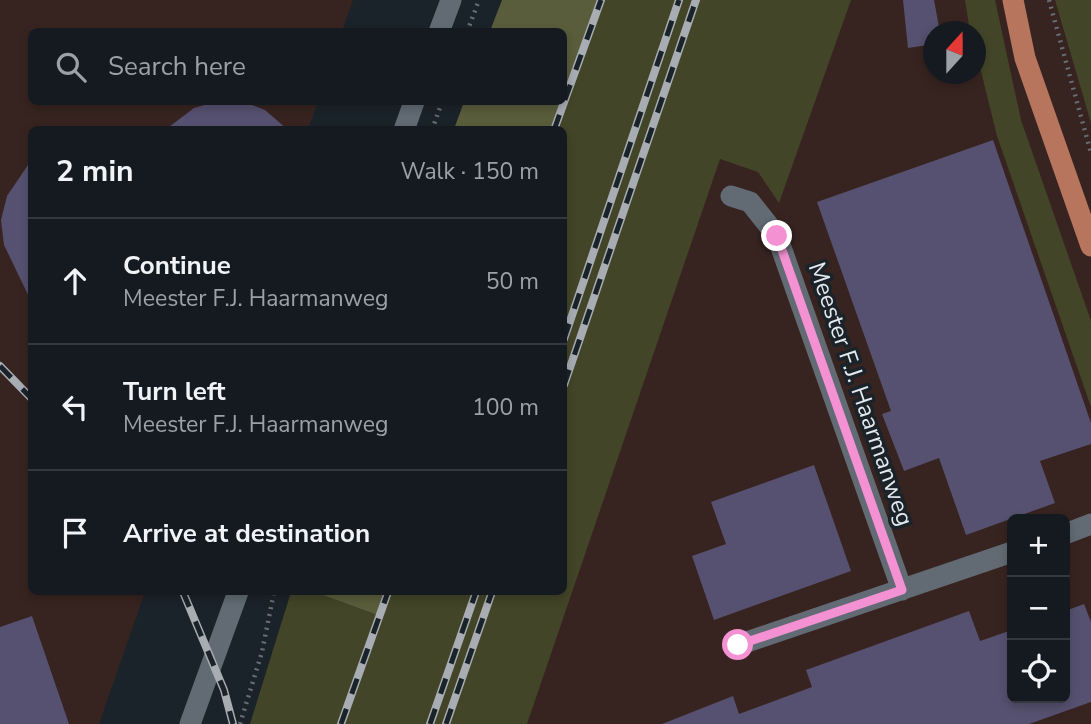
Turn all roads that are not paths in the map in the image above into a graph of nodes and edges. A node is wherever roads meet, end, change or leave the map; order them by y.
1 (450, 0) edge
2 (1013, 0) edge
3 (440, 28) edge
4 (413, 105) edge
5 (405, 126) edge
6 (731, 196) dead end
7 (1091, 246) edge
8 (1091, 524) edge
9 (1070, 532) edge
10 (1007, 554) edge
11 (902, 590) junction
12 (236, 595) edge
13 (738, 645) dead end
14 (190, 724) edge

1 - 3 street
2 - 7 main road
4 - 5 street
6 - 11 street, Meester F.J. Haarmanweg
8 - 9 street
10 - 11 street
11 - 13 street
12 - 14 street

